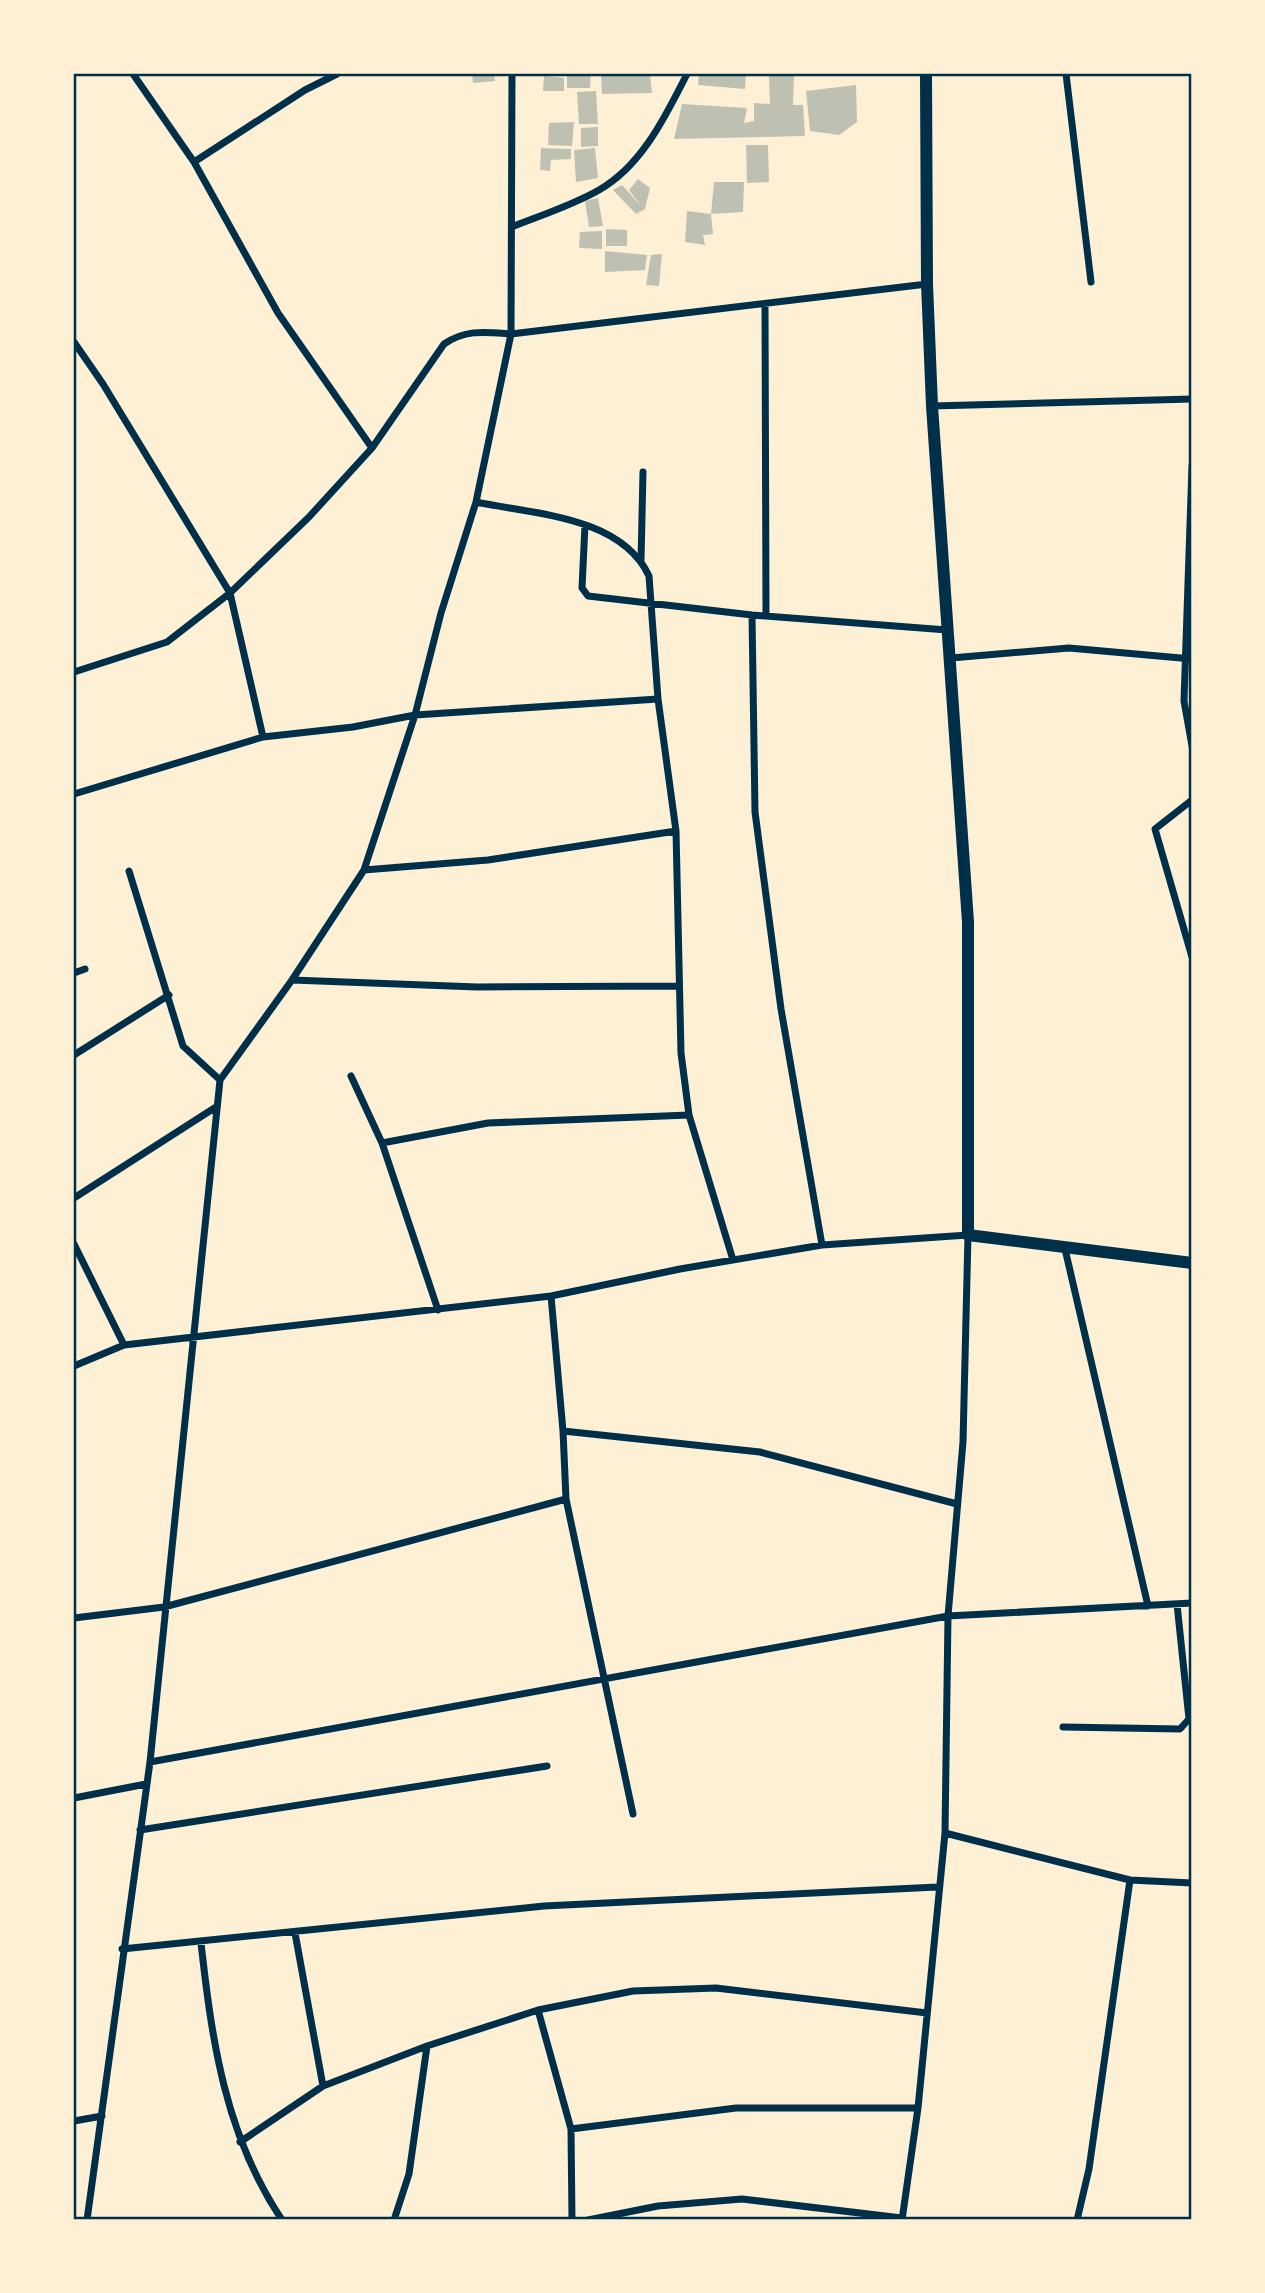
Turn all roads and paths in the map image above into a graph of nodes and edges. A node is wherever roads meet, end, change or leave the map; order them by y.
1 (133, 74) edge
2 (337, 74) edge
3 (512, 74) edge
4 (687, 74) edge
5 (926, 74) edge
6 (1066, 74) edge
7 (194, 162) junction
8 (514, 226) junction
9 (1091, 282) dead end
10 (927, 284) junction
11 (765, 305) junction
12 (511, 334) junction
13 (74, 342) edge
14 (1192, 399) edge
15 (932, 406) junction
16 (372, 448) junction
17 (1192, 466) edge
18 (643, 472) dead end
19 (476, 502) junction
20 (585, 524) junction
21 (641, 561) junction
22 (230, 593) junction
23 (650, 603) junction
24 (752, 615) junction
25 (766, 616) junction
26 (947, 630) junction
27 (951, 658) junction
28 (1189, 658) edge
29 (74, 672) edge
30 (658, 699) junction
31 (415, 715) junction
32 (263, 737) junction
33 (1192, 746) edge
34 (74, 794) edge
35 (1192, 800) edge
36 (676, 831) junction
37 (364, 870) junction
38 (129, 871) dead end
39 (1192, 957) edge
40 (85, 969) dead end
41 (74, 973) edge
42 (292, 980) junction
43 (679, 985) junction
44 (169, 995) junction
45 (74, 1055) edge
46 (351, 1076) dead end
47 (220, 1080) junction
48 (216, 1107) junction
49 (689, 1115) junction
50 (382, 1143) junction
51 (74, 1198) edge
52 (968, 1235) junction
53 (74, 1244) edge
54 (822, 1245) junction
55 (1065, 1249) junction
56 (733, 1260) junction
57 (1192, 1263) edge
58 (551, 1296) junction
59 (438, 1310) junction
60 (192, 1337) junction
61 (124, 1345) junction
62 (74, 1366) edge
63 (563, 1431) junction
64 (566, 1499) junction
65 (957, 1504) junction
66 (1192, 1603) edge
67 (1177, 1604) junction
68 (1148, 1606) junction
69 (164, 1607) junction
70 (948, 1616) junction
71 (74, 1618) edge
72 (605, 1677) junction
73 (1063, 1727) dead end
74 (150, 1762) junction
75 (547, 1766) dead end
76 (146, 1784) junction
77 (74, 1798) edge
78 (633, 1814) dead end
79 (140, 1830) junction
80 (945, 1833) junction
81 (1130, 1880) junction
82 (1192, 1883) edge
83 (937, 1887) junction
84 (295, 1933) junction
85 (201, 1943) junction
86 (122, 1949) junction
87 (538, 2010) junction
88 (927, 2013) junction
89 (426, 2046) junction
90 (323, 2086) junction
91 (918, 2108) junction
92 (102, 2116) junction
93 (74, 2121) edge
94 (571, 2129) junction
95 (240, 2142) junction
96 (902, 2219) edge
97 (87, 2220) edge
98 (282, 2220) edge
99 (394, 2220) edge
100 (572, 2220) edge
101 (588, 2220) edge
102 (1077, 2220) edge

1 - 7 street
2 - 7 street
3 - 8 street
4 - 8 street
5 - 10 street
6 - 9 street
7 - 16 street
8 - 12 street
10 - 11 street
10 - 15 street
11 - 12 street
11 - 25 street
12 - 16 street
12 - 19 street
13 - 22 street
14 - 15 street
15 - 26 street
16 - 22 street
17 - 28 street
18 - 21 street
19 - 20 street
19 - 31 street
20 - 21 street
20 - 23 street
21 - 23 street
22 - 29 street
22 - 32 street
23 - 24 street
23 - 30 street
24 - 25 street
24 - 54 street
25 - 26 street
26 - 27 street
27 - 28 street
27 - 52 street
28 - 33 street
30 - 31 street
30 - 36 street
31 - 32 street
31 - 37 street
32 - 34 street
35 - 39 street
36 - 37 street
36 - 43 street
37 - 42 street
38 - 44 street
40 - 41 street
42 - 43 street
42 - 47 street
43 - 49 street
44 - 45 street
44 - 47 street
46 - 50 street
47 - 48 street
48 - 51 street
48 - 60 street
49 - 50 street
49 - 56 street
50 - 59 street
52 - 54 street
52 - 55 street
52 - 65 street
53 - 61 street
54 - 56 street
55 - 57 street
55 - 68 street
56 - 58 street
58 - 59 street
58 - 63 street
59 - 60 street
60 - 61 street
60 - 69 street
61 - 62 street
63 - 64 street
63 - 65 street
64 - 69 street
64 - 72 street
65 - 70 street
66 - 67 street
67 - 68 street
67 - 73 street
68 - 70 street
69 - 71 street
69 - 74 street
70 - 72 street
70 - 80 street
72 - 74 street
72 - 78 street
74 - 76 street
75 - 79 street
76 - 77 street
76 - 79 street
79 - 86 street
80 - 81 street
80 - 83 street
81 - 82 street
81 - 102 street
83 - 84 street
83 - 88 street
84 - 85 street
84 - 90 street
85 - 86 street
85 - 95 street
86 - 92 street
87 - 88 street
87 - 89 street
87 - 94 street
88 - 91 street
89 - 90 street
89 - 99 street
90 - 95 street
91 - 94 street
91 - 96 street
92 - 93 street
92 - 97 street
94 - 100 street
95 - 98 street
96 - 101 street

